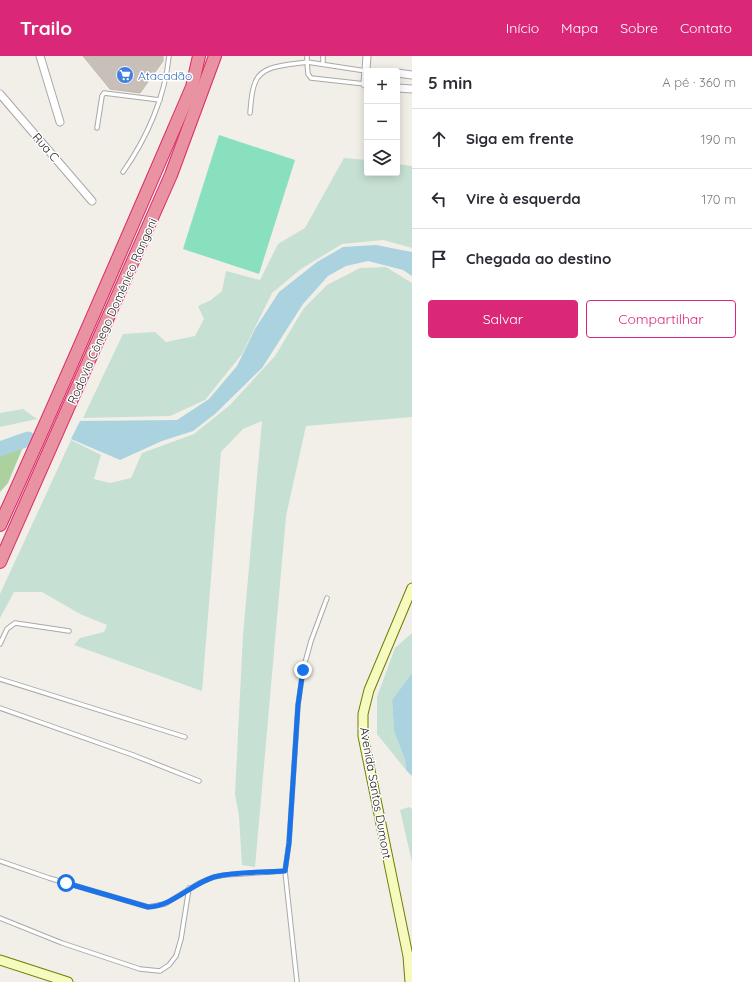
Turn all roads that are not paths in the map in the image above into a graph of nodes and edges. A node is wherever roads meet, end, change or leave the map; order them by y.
1 (40, 56) edge
2 (169, 56) edge
3 (199, 56) edge
4 (215, 56) edge
5 (307, 56) edge
6 (323, 56) edge
7 (367, 56) edge
8 (307, 62) junction
9 (323, 64) junction
10 (368, 68) edge
11 (364, 70) edge
12 (400, 73) edge
13 (412, 75) edge
14 (364, 84) edge
15 (400, 88) edge
16 (412, 89) edge
17 (0, 94) edge
18 (160, 100) junction
19 (250, 114) dead end
20 (60, 122) dead end
21 (97, 128) dead end
22 (123, 172) dead end
23 (92, 201) dead end
24 (0, 525) edge
25 (0, 562) edge
26 (412, 588) edge
27 (327, 598) dead end
28 (69, 631) dead end
29 (0, 644) edge
30 (0, 679) edge
31 (0, 708) edge
32 (185, 737) dead end
33 (199, 781) dead end
34 (0, 861) edge
35 (285, 871) junction
36 (189, 888) junction
37 (0, 918) edge
38 (410, 957) edge
39 (0, 960) edge
40 (68, 982) edge
41 (297, 982) edge
42 (410, 982) edge

1 - 20 street
2 - 18 lane
3 - 24 highway, Rodovia Cônego Domênico Rangoni
4 - 25 highway, Rodovia Cônego Domênico Rangoni
5 - 8 lane
6 - 9 lane
7 - 10 street
8 - 9 lane
8 - 14 lane
8 - 19 lane
9 - 11 lane
12 - 13 street
15 - 16 street
17 - 23 street, Rua C
18 - 21 lane
18 - 22 lane
26 - 38 main road, Avenida Santos Dumont
27 - 35 lane
28 - 29 lane
30 - 32 lane
31 - 33 lane
34 - 36 lane
35 - 36 lane
35 - 41 lane
36 - 37 lane
38 - 42 main road, Avenida Santos Dumont
39 - 40 main road

